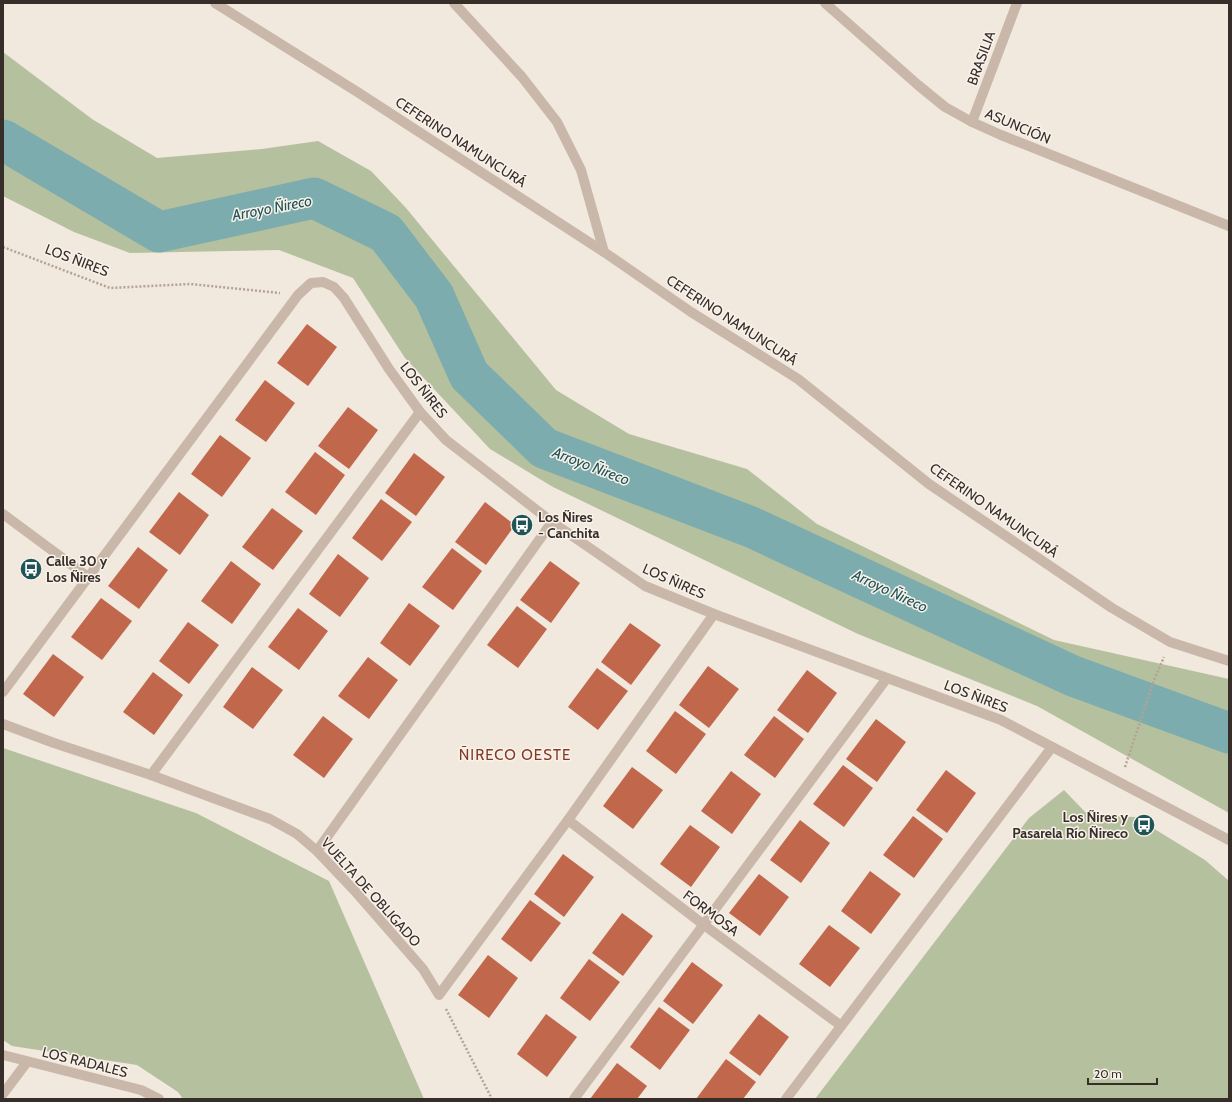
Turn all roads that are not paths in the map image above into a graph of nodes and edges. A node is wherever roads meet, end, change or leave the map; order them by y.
1 (215, 3) edge
2 (454, 3) edge
3 (825, 3) edge
4 (1017, 3) edge
5 (972, 122) junction
6 (1229, 226) edge
7 (604, 252) junction
8 (420, 412) junction
9 (3, 514) edge
10 (552, 522) junction
11 (88, 577) junction
12 (714, 614) junction
13 (1229, 661) edge
14 (887, 678) junction
15 (3, 692) edge
16 (3, 724) edge
17 (1052, 746) junction
18 (151, 775) junction
19 (568, 820) junction
20 (1229, 840) edge
21 (317, 852) junction
22 (704, 925) junction
23 (840, 1025) junction
24 (3, 1055) edge
25 (27, 1062) junction
26 (3, 1094) edge
27 (159, 1099) edge
28 (574, 1099) edge
29 (786, 1099) edge

1 - 7 street, CEFERINO NAMUNCURÁ
2 - 7 street
3 - 5 street, ASUNCIÓN
4 - 5 street, BRASILIA
5 - 6 street, ASUNCIÓN
7 - 13 street, CEFERINO NAMUNCURÁ
8 - 10 street, LOS ÑIRES
8 - 11 street, LOS ÑIRES
8 - 18 street
9 - 11 street
10 - 12 street, LOS ÑIRES
10 - 21 street
11 - 15 street
12 - 14 street, LOS ÑIRES
12 - 19 street
14 - 17 street, LOS ÑIRES
14 - 22 street
16 - 18 street, VUELTA DE OBLIGADO
17 - 20 street, LOS ÑIRES
17 - 23 street
18 - 21 street, VUELTA DE OBLIGADO
19 - 21 street, VUELTA DE OBLIGADO
19 - 22 street, FORMOSA
22 - 23 street, FORMOSA
22 - 28 street
23 - 29 street
24 - 25 street, LOS RADALES
25 - 26 street
25 - 27 street, LOS RADALES

